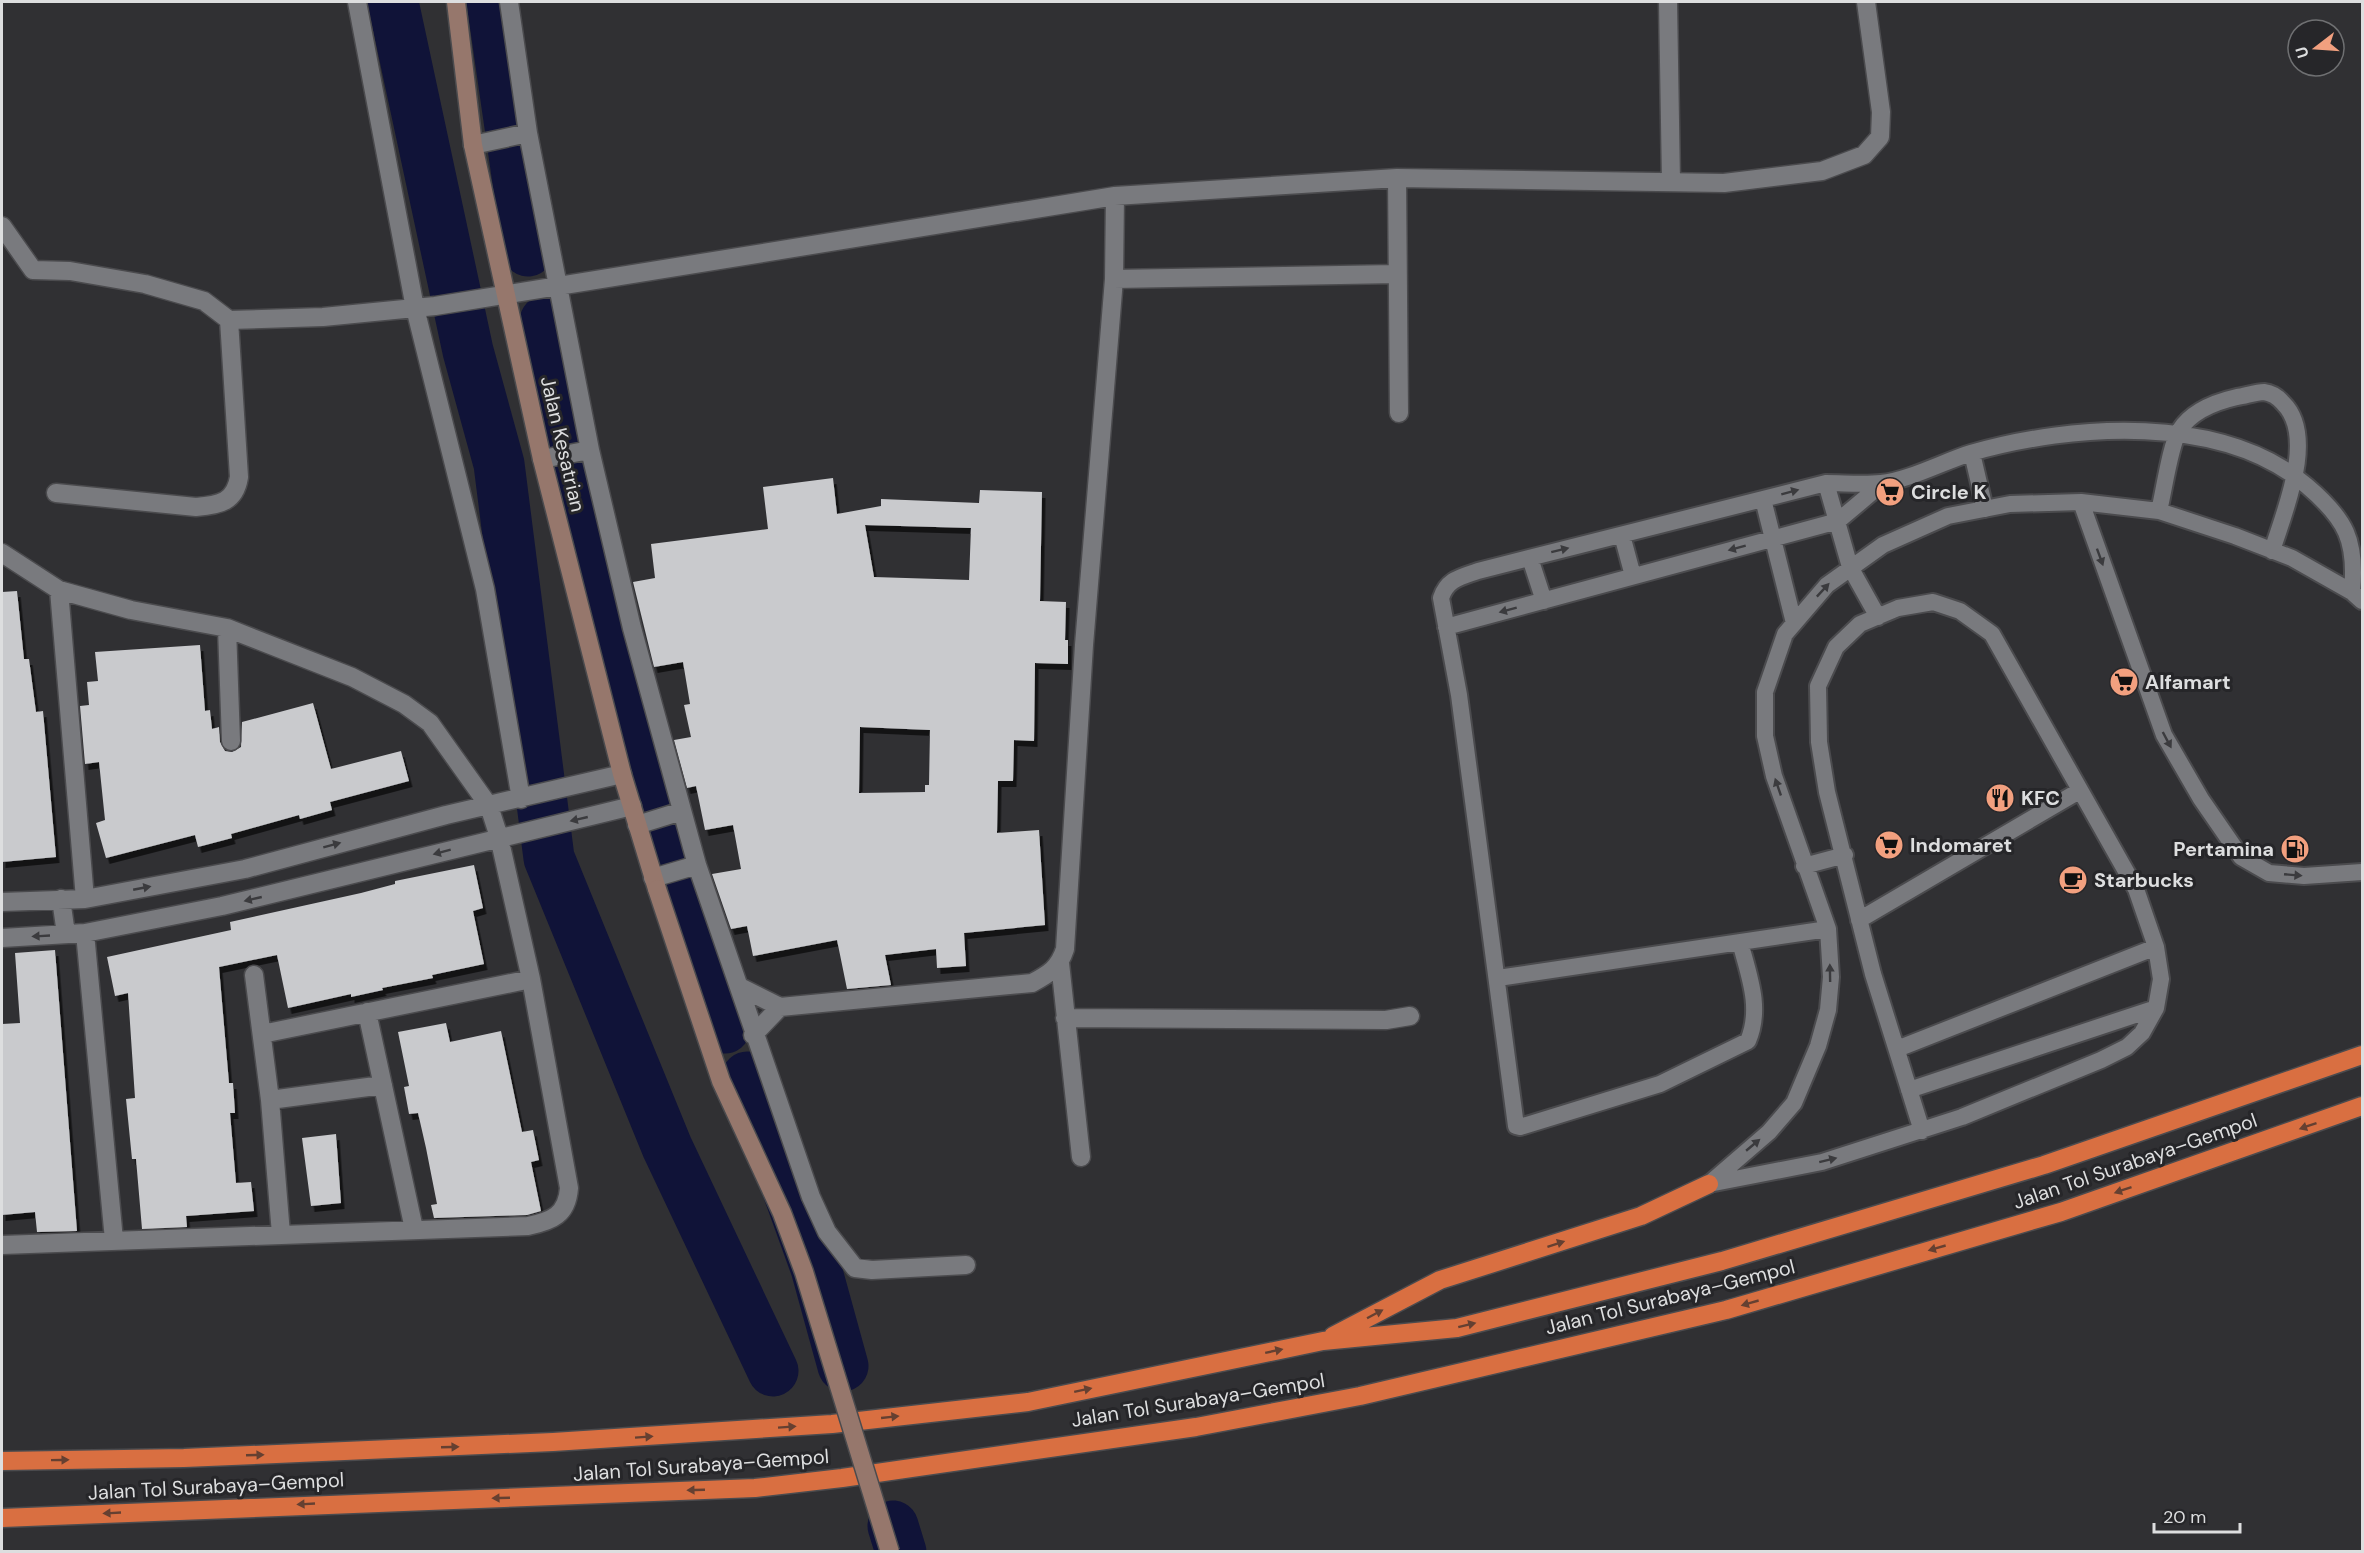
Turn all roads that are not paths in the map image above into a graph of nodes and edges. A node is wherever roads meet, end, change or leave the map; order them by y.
1 (357, 2) edge
2 (456, 2) edge
3 (509, 2) edge
4 (1668, 2) edge
5 (1866, 2) edge
6 (524, 134) junction
7 (472, 145) junction
8 (1397, 178) junction
9 (1671, 182) junction
10 (1115, 196) junction
11 (2, 226) edge
12 (1396, 274) junction
13 (1114, 279) junction
14 (552, 287) junction
15 (505, 293) junction
16 (415, 308) junction
17 (229, 320) junction
18 (1399, 413) dead end
19 (2178, 433) junction
20 (579, 453) junction
21 (1972, 453) junction
22 (542, 459) junction
23 (2295, 476) junction
24 (1826, 483) junction
25 (1883, 483) junction
26 (56, 493) dead end
27 (1763, 500) junction
28 (2081, 502) junction
29 (1985, 509) junction
30 (2159, 510) junction
31 (1838, 520) junction
32 (1622, 535) junction
33 (1775, 538) junction
34 (2272, 551) junction
35 (2, 553) edge
36 (1530, 558) junction
37 (1850, 567) junction
38 (1633, 576) junction
39 (59, 590) junction
40 (2357, 596) edge
41 (1544, 600) junction
42 (1878, 617) junction
43 (1794, 623) junction
44 (1446, 627) junction
45 (227, 628) junction
46 (231, 741) dead end
47 (618, 776) junction
48 (2079, 792) junction
49 (526, 798) junction
50 (489, 806) junction
51 (626, 807) junction
52 (677, 813) junction
53 (642, 823) junction
54 (499, 837) junction
55 (1845, 855) junction
56 (693, 866) junction
57 (1804, 866) junction
58 (2362, 872) edge
59 (656, 882) junction
60 (104, 895) junction
61 (62, 899) junction
62 (84, 899) junction
63 (2, 902) edge
64 (1859, 920) junction
65 (109, 928) junction
66 (1828, 929) junction
67 (85, 933) junction
68 (66, 934) junction
69 (2, 938) edge
70 (1740, 942) junction
71 (2156, 947) junction
72 (1060, 963) junction
73 (254, 975) dead end
74 (1498, 978) junction
75 (531, 979) junction
76 (740, 987) junction
77 (780, 1007) junction
78 (2156, 1008) junction
79 (367, 1012) junction
80 (1410, 1016) dead end
81 (1065, 1018) junction
82 (262, 1034) junction
83 (753, 1035) junction
84 (1897, 1049) junction
85 (2362, 1055) edge
86 (383, 1085) junction
87 (1910, 1090) junction
88 (270, 1100) junction
89 (2362, 1106) edge
90 (1922, 1131) junction
91 (1081, 1157) dead end
92 (1709, 1184) junction
93 (414, 1229) junction
94 (281, 1234) junction
95 (114, 1240) junction
96 (2, 1245) edge
97 (966, 1265) dead end
98 (1323, 1341) junction
99 (2, 1461) edge
100 (2, 1518) edge
101 (890, 1551) edge

1 - 16 street
2 - 7 street, Jalan Kesatrian
3 - 6 street
4 - 9 street
5 - 9 street
6 - 7 street
6 - 14 street
7 - 15 street, Jalan Kesatrian
8 - 9 street
8 - 10 street
8 - 12 street
10 - 13 street
10 - 14 street
11 - 17 street
12 - 13 street
12 - 18 street
13 - 72 street
14 - 15 street
14 - 20 street
15 - 16 street
15 - 22 street, Jalan Kesatrian
16 - 17 street
16 - 49 street
17 - 26 street
19 - 21 lane
19 - 23 lane
19 - 23 lane
19 - 30 lane
20 - 22 street
20 - 52 street
21 - 25 lane
21 - 29 lane
22 - 47 street, Jalan Kesatrian
23 - 34 lane
23 - 40 lane
24 - 25 lane
27 -> 24 lane
24 - 31 lane
25 - 31 lane
27 - 32 lane
27 - 33 lane
28 - 29 lane
28 - 30 lane
28 -> 58 lane
29 - 37 lane
30 - 34 lane
31 - 33 lane
31 - 37 lane
36 -> 32 lane
32 - 38 lane
33 -> 38 lane
33 - 43 lane
34 - 40 lane
35 - 39 street
36 - 41 lane
36 - 44 lane
37 - 42 lane
43 -> 37 lane
38 - 41 lane
39 - 45 street
39 - 62 street
41 -> 44 lane
42 - 48 lane
42 - 55 lane
57 -> 43 lane
44 - 74 lane
45 - 46 street
45 - 50 street
47 - 49 street
47 - 51 street, Jalan Kesatrian
48 - 64 lane
48 - 71 lane
49 - 50 street
50 - 54 street
60 -> 50 street
51 - 53 street, Jalan Kesatrian
51 -> 54 street
52 - 53 street
52 - 56 street
53 - 59 street, Jalan Kesatrian
54 -> 65 street
54 - 75 street
55 - 57 lane
55 - 64 lane
56 - 59 street
56 - 76 street
57 - 66 lane
59 - 101 street, Jalan Kesatrian, bridge
60 - 62 street
60 - 65 street
61 - 62 street
61 - 63 street
61 - 68 street
64 - 84 lane
65 - 67 street
66 - 70 lane
92 -> 66 lane
67 - 68 street
67 - 95 street
68 -> 69 street
70 - 74 lane
70 - 74 lane
71 - 78 lane
71 - 84 lane
72 - 77 street
72 - 81 street
73 - 82 street
75 - 79 street
75 - 93 street
76 - 77 street
76 - 83 street
77 - 83 street
78 - 87 lane
78 - 90 lane
79 - 82 street
79 - 86 street
80 - 81 street
81 - 91 street
82 - 88 street
83 - 97 street
84 - 87 lane
98 -> 85 highway, Jalan Tol Surabaya–Gempol
86 - 88 street
86 - 93 street
87 - 90 lane
88 - 94 street
89 -> 100 highway, Jalan Tol Surabaya–Gempol
92 -> 90 lane
98 -> 92 highway
93 - 94 street
94 - 95 street
95 - 96 street
99 -> 98 highway, Jalan Tol Surabaya–Gempol

